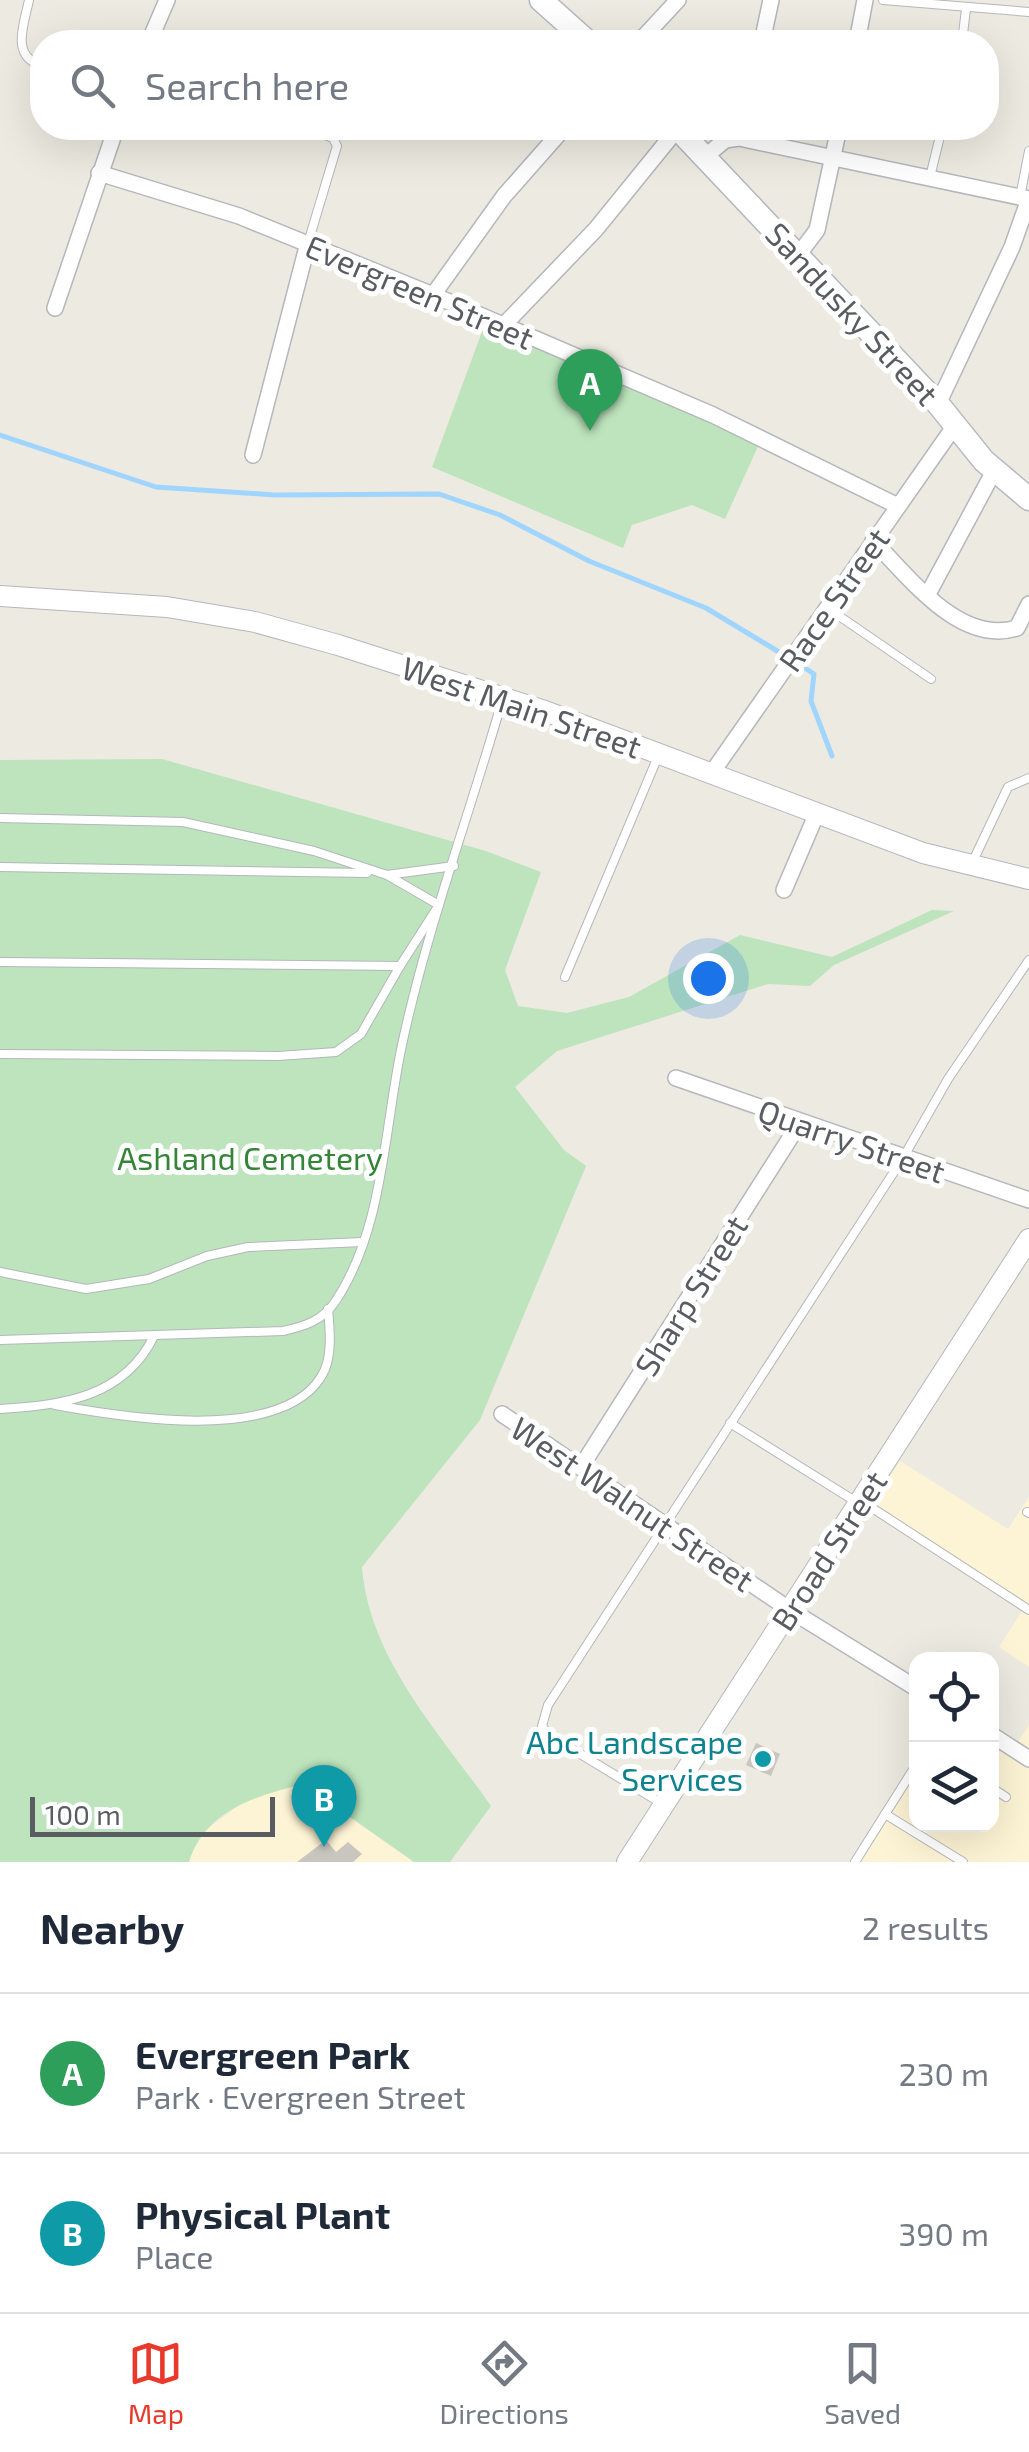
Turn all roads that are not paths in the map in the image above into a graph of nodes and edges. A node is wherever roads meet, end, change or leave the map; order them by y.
1 (30, 0) edge
2 (167, 0) edge
3 (541, 0) edge
4 (678, 0) edge
5 (771, 0) edge
6 (866, 0) edge
7 (883, 0) edge
8 (1016, 0) edge
9 (966, 9) junction
10 (1014, 11) junction
11 (1029, 12) edge
12 (155, 30) edge
13 (575, 30) edge
14 (650, 30) edge
15 (765, 30) edge
16 (860, 30) edge
17 (963, 30) edge
18 (30, 59) edge
19 (111, 140) edge
20 (335, 140) edge
21 (553, 140) edge
22 (668, 140) edge
23 (690, 140) edge
24 (724, 140) edge
25 (766, 140) edge
26 (836, 140) edge
27 (939, 140) edge
28 (1029, 151) edge
29 (706, 156) junction
30 (832, 158) junction
31 (99, 173) junction
32 (930, 178) junction
33 (1026, 199) edge
34 (308, 242) junction
35 (799, 254) junction
36 (433, 295) junction
37 (55, 308) dead end
38 (502, 326) junction
39 (938, 404) junction
40 (956, 424) junction
41 (252, 454) dead end
42 (994, 471) junction
43 (1029, 498) edge
44 (898, 506) junction
45 (873, 542) junction
46 (928, 594) junction
47 (0, 596) edge
48 (1029, 604) edge
49 (826, 607) junction
50 (930, 679) dead end
51 (504, 696) junction
52 (659, 754) junction
53 (711, 774) junction
54 (1029, 778) edge
55 (816, 814) junction
56 (0, 818) edge
57 (454, 866) junction
58 (0, 867) edge
59 (970, 868) junction
60 (382, 874) junction
61 (1029, 880) edge
62 (784, 890) dead end
63 (439, 904) junction
64 (1029, 960) edge
65 (0, 962) edge
66 (400, 966) junction
67 (566, 977) dead end
68 (0, 1054) edge
69 (676, 1078) dead end
70 (799, 1124) junction
71 (902, 1158) junction
72 (1029, 1200) edge
73 (1029, 1239) edge
74 (362, 1242) junction
75 (0, 1272) edge
76 (328, 1308) junction
77 (154, 1336) junction
78 (0, 1340) edge
79 (55, 1404) junction
80 (0, 1408) edge
81 (502, 1414) dead end
82 (730, 1423) junction
83 (581, 1467) junction
84 (860, 1502) junction
85 (665, 1524) junction
86 (790, 1610) junction
87 (1029, 1610) edge
88 (909, 1684) edge
89 (999, 1740) edge
90 (1029, 1759) edge
91 (909, 1776) edge
92 (999, 1792) edge
93 (1006, 1797) dead end
94 (664, 1805) junction
95 (885, 1814) junction
96 (628, 1862) edge
97 (854, 1862) edge
98 (963, 1862) edge

1 - 18 lane
2 - 12 street
3 - 13 main road
4 - 14 street
5 - 15 street
6 - 16 street
7 - 9 lane
8 - 10 lane
9 - 10 lane
9 - 17 lane
10 - 11 lane
19 - 31 street
20 - 34 lane
21 - 36 street
22 - 38 street
23 - 29 main road, Sandusky Street
24 - 29 street
25 - 30 street
26 - 30 street
27 - 32 lane
28 - 33 lane
29 - 35 main road, Sandusky Street
30 - 32 street
30 - 35 street
31 - 34 street, Evergreen Street
31 - 37 street
32 - 33 street
33 - 39 street
34 - 36 street, Evergreen Street
34 - 41 street
35 - 39 main road, Sandusky Street
36 - 38 street, Evergreen Street
38 - 44 street, Evergreen Street
39 - 40 main road, Sandusky Street
40 - 42 main road, Sandusky Street
40 - 44 street, Race Street
42 - 43 main road, Sandusky Street
42 - 46 street
44 - 45 street, Race Street
45 - 46 street
45 - 49 street, Race Street
46 - 48 street
47 - 51 street, West Main Street
49 - 50 lane
49 - 53 street, Race Street
51 - 52 street, West Main Street
51 - 57 lane
52 - 53 street, West Main Street
52 - 67 lane
53 - 55 street, West Main Street
54 - 59 lane
55 - 59 street, West Main Street
55 - 62 street
56 - 60 lane
57 - 60 lane
57 - 63 lane
58 - 60 lane
59 - 61 street, West Main Street
60 - 63 lane
63 - 66 lane
63 - 74 lane
64 - 71 lane
65 - 66 lane
66 - 68 lane
69 - 70 street, Quarry Street
70 - 71 street, Quarry Street
70 - 83 street, Sharp Street
71 - 72 street, Quarry Street
71 - 82 lane
73 - 84 street, Broad Street
74 - 75 lane
74 - 76 lane
76 - 77 lane
76 - 79 lane
77 - 78 lane
77 - 79 lane
79 - 80 lane
81 - 83 street, West Walnut Street
82 - 84 lane
82 - 85 lane
83 - 85 street, West Walnut Street
84 - 86 street, Broad Street
84 - 87 lane
85 - 86 street, West Walnut Street
85 - 94 lane
86 - 88 street, West Walnut Street
86 - 94 street, Broad Street
89 - 90 street
91 - 95 lane
92 - 93 lane
94 - 96 street, Broad Street
95 - 97 lane
95 - 98 lane

